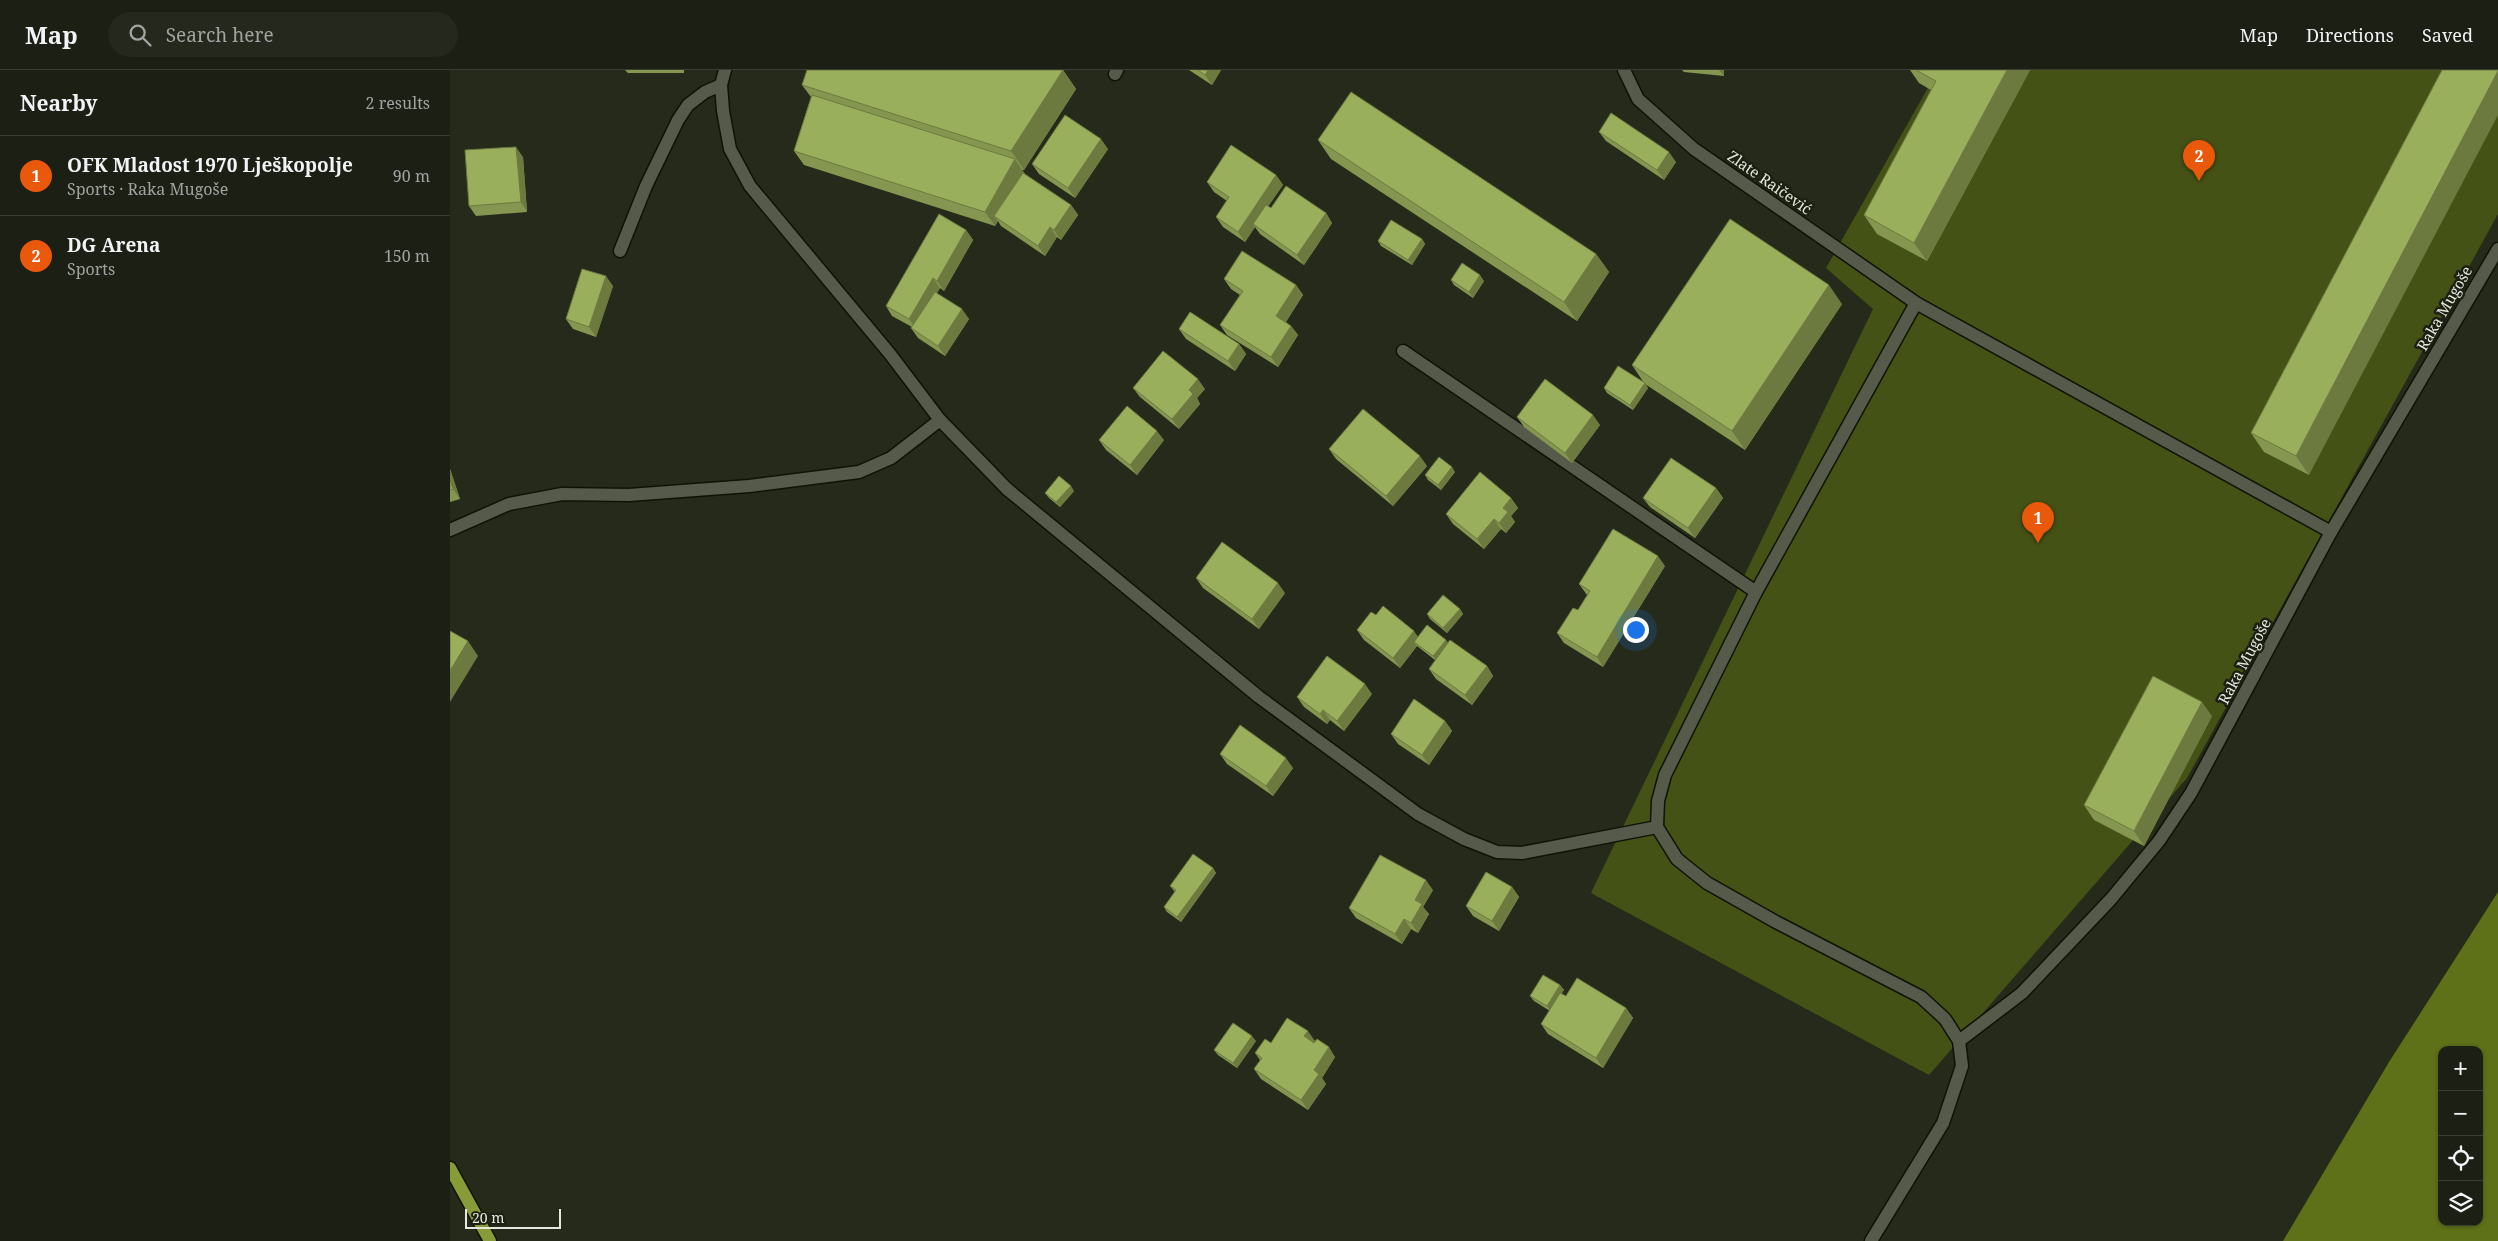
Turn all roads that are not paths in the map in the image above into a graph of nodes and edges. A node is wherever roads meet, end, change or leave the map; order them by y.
1 (725, 70) edge
2 (1624, 70) edge
3 (721, 86) junction
4 (2498, 249) edge
5 (620, 251) dead end
6 (1916, 303) junction
7 (1403, 351) dead end
8 (940, 420) junction
9 (450, 530) edge
10 (2331, 532) junction
11 (1756, 592) junction
12 (1658, 827) junction
13 (1959, 1041) junction
14 (450, 1168) edge
15 (490, 1241) edge
16 (1871, 1241) edge

1 - 3 street
2 - 6 street, Zlate Raičević
3 - 5 street
3 - 8 street
4 - 10 street, Raka Mugoše
6 - 10 street, Zlate Raičević
6 - 11 street
7 - 11 street
8 - 9 street
8 - 12 street
10 - 13 street, Raka Mugoše
11 - 12 street
12 - 13 street
13 - 16 street
14 - 15 main road

